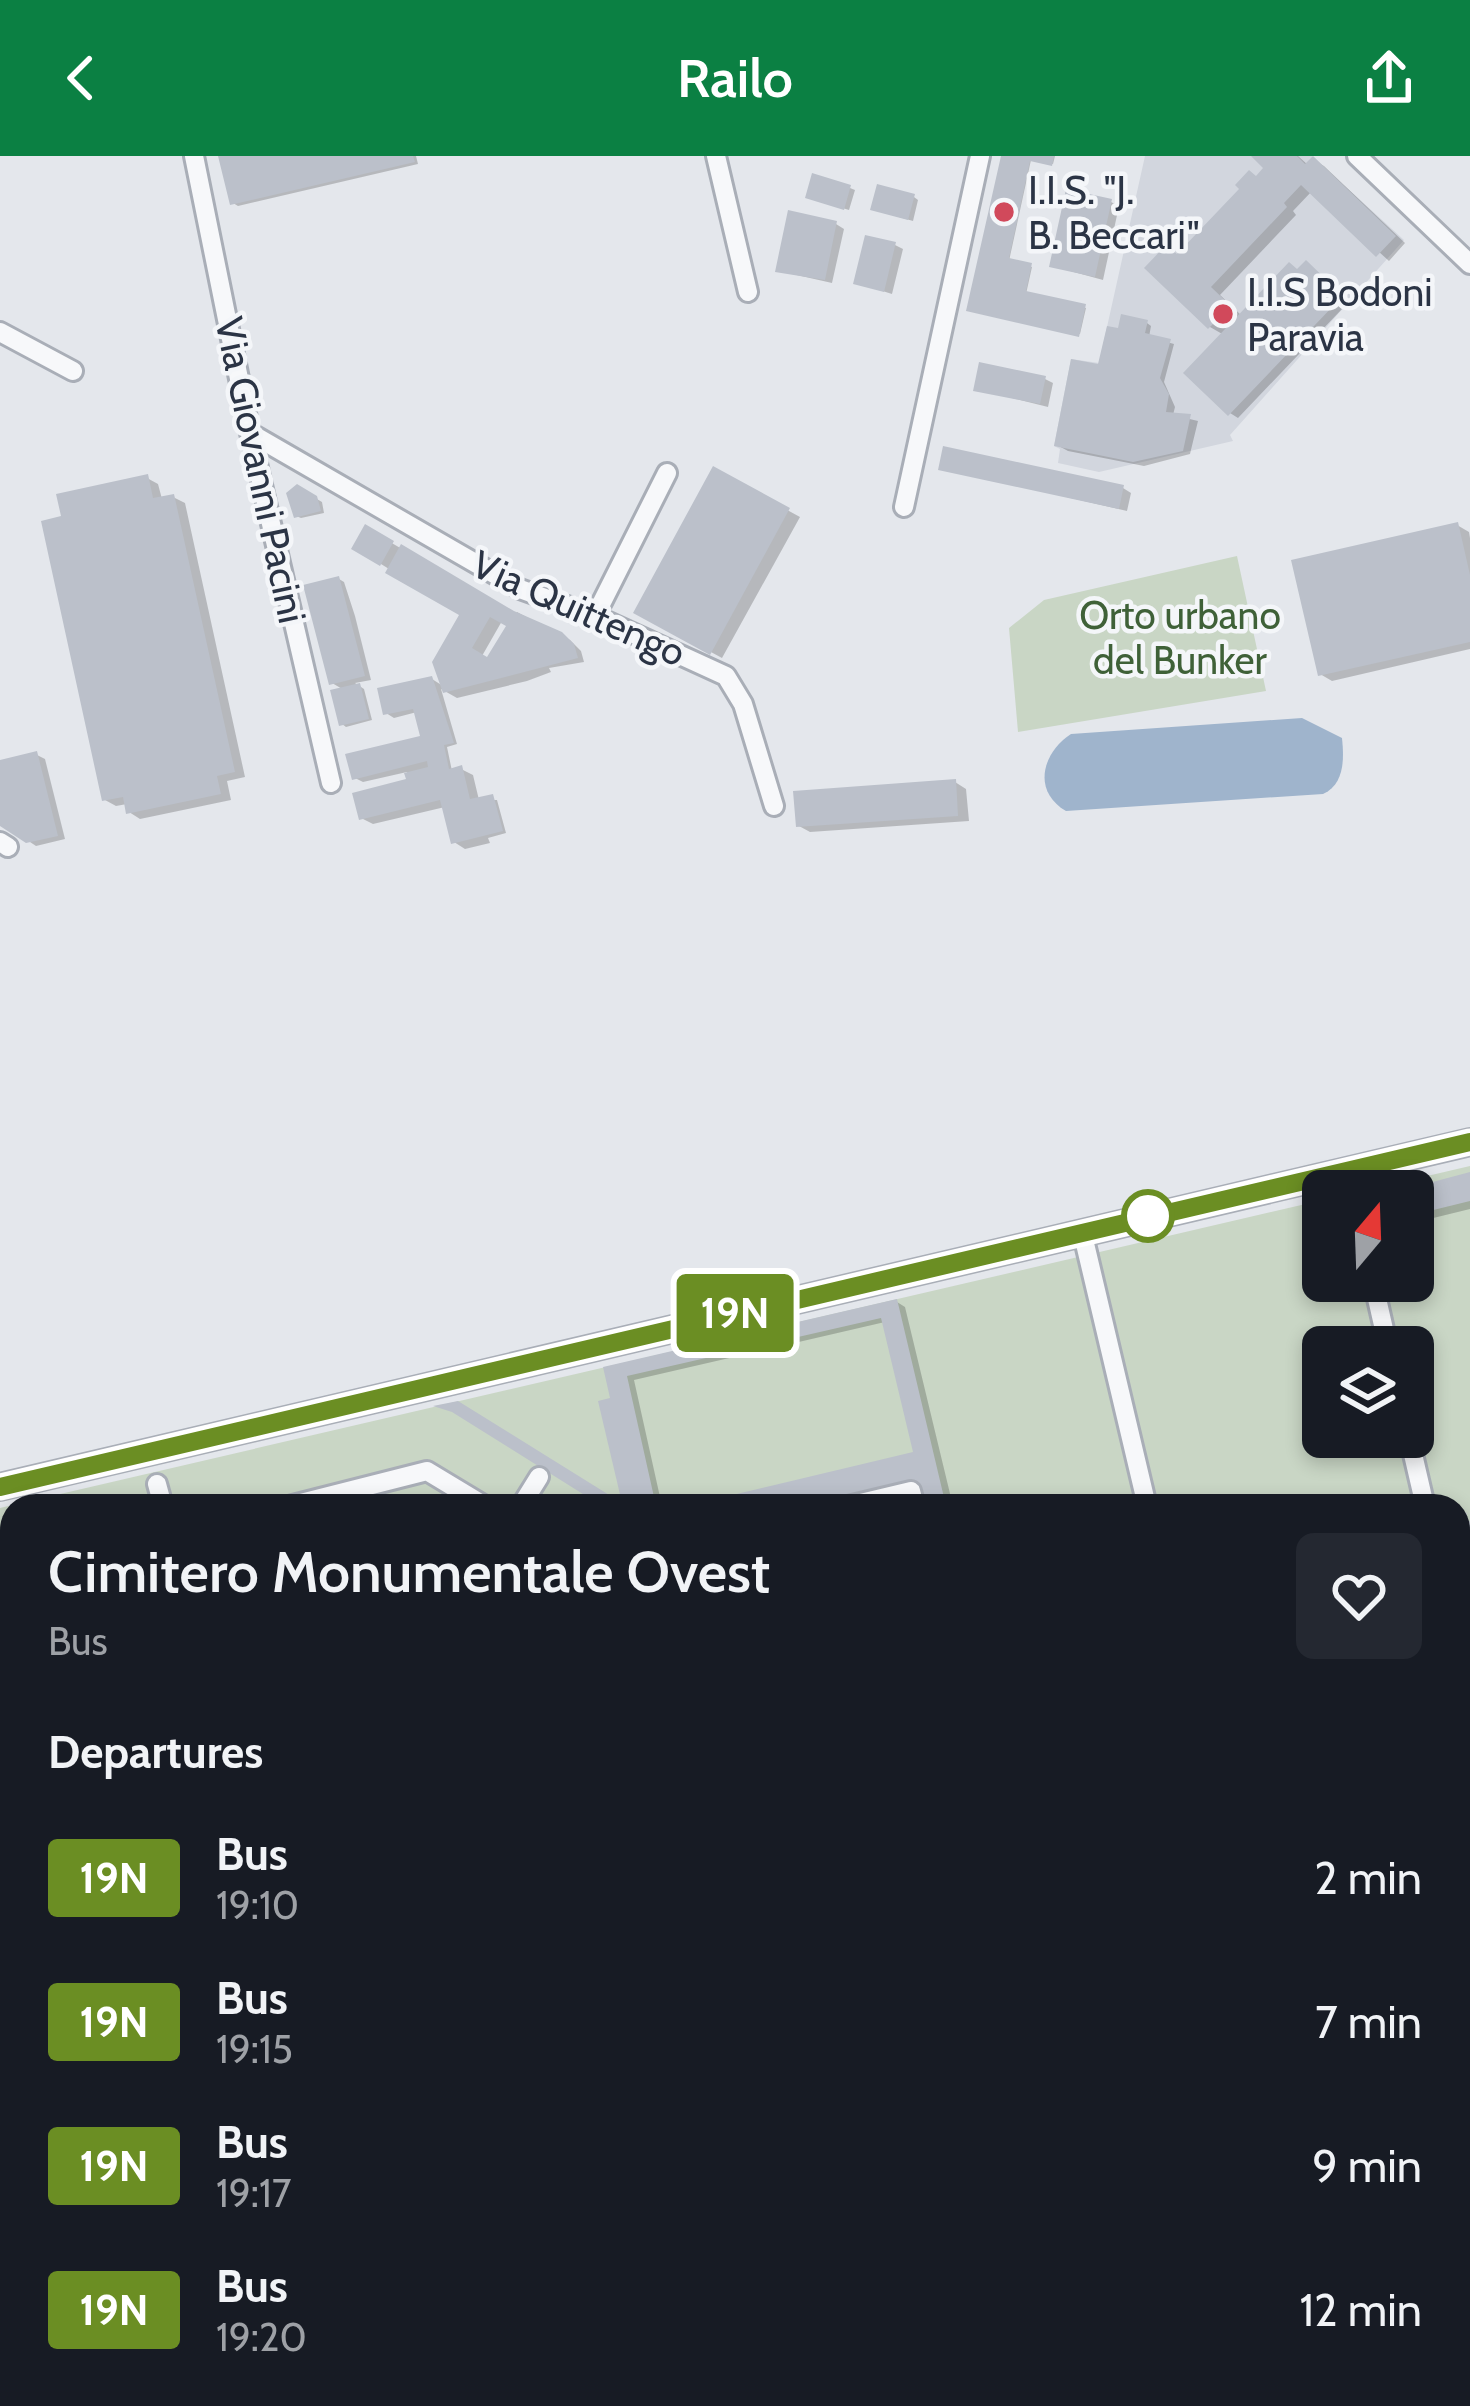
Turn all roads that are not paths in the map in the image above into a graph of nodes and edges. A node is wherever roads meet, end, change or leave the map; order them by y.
1 (194, 156) edge
2 (716, 156) edge
3 (980, 156) edge
4 (1357, 156) edge
5 (1470, 263) edge
6 (748, 292) dead end
7 (0, 332) edge
8 (73, 370) dead end
9 (250, 433) junction
10 (667, 473) dead end
11 (904, 507) dead end
12 (595, 616) junction
13 (331, 783) dead end
14 (774, 806) dead end
15 (1470, 1142) edge
16 (1082, 1231) junction
17 (1414, 1458) edge
18 (538, 1477) dead end
19 (157, 1484) dead end
20 (0, 1487) edge
21 (160, 1494) edge
22 (338, 1494) edge
23 (465, 1494) edge
24 (528, 1494) edge
25 (1144, 1494) edge
26 (1422, 1494) edge

1 - 9 street, Via Giovanni Pacini
2 - 6 street
3 - 11 street
4 - 5 street
7 - 8 street
9 - 12 street, Via Quittengo
9 - 13 street, Via Giovanni Pacini
10 - 12 street
12 - 14 street, Via Quittengo
15 - 16 street
16 - 20 street
16 - 25 street
17 - 26 street
18 - 24 street
19 - 21 street
22 - 23 street

